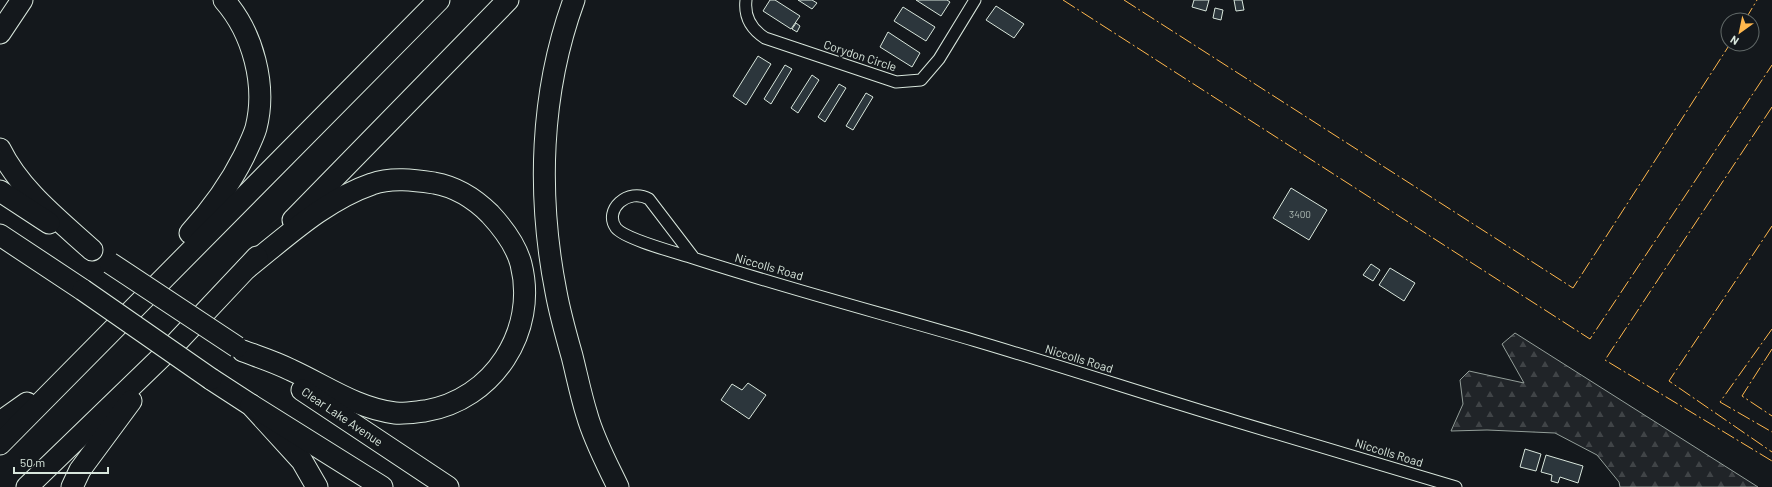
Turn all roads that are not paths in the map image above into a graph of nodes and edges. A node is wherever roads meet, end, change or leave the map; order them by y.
1 (22, 0) edge
2 (224, 0) edge
3 (439, 0) edge
4 (508, 0) edge
5 (574, 0) edge
6 (746, 0) edge
7 (976, 0) edge
8 (0, 33) edge
9 (0, 149) edge
10 (0, 191) edge
11 (0, 235) edge
12 (0, 250) edge
13 (92, 250) junction
14 (694, 258) junction
15 (247, 268) junction
16 (53, 269) junction
17 (136, 305) junction
18 (177, 342) junction
19 (240, 349) junction
20 (71, 371) junction
21 (251, 405) junction
22 (0, 422) edge
23 (0, 444) edge
24 (27, 487) edge
25 (72, 487) edge
26 (317, 487) edge
27 (382, 487) edge
28 (448, 487) edge
29 (618, 487) edge
30 (1456, 487) edge

1 - 8 highway
2 - 17 highway
3 - 17 highway
4 - 15 highway
5 - 29 highway
6 - 7 street, Corydon Circle
9 - 13 highway
10 - 13 highway
11 - 16 highway
12 - 16 highway
13 - 19 highway, bridge
14 - 14 street, Niccolls Road
14 - 30 street, Niccolls Road
15 - 18 highway
15 - 19 highway
16 - 21 highway, bridge
17 - 20 highway
18 - 24 highway
18 - 25 highway
19 - 28 highway, Clear Lake Avenue
20 - 22 highway
20 - 23 highway
21 - 26 highway
21 - 27 highway

